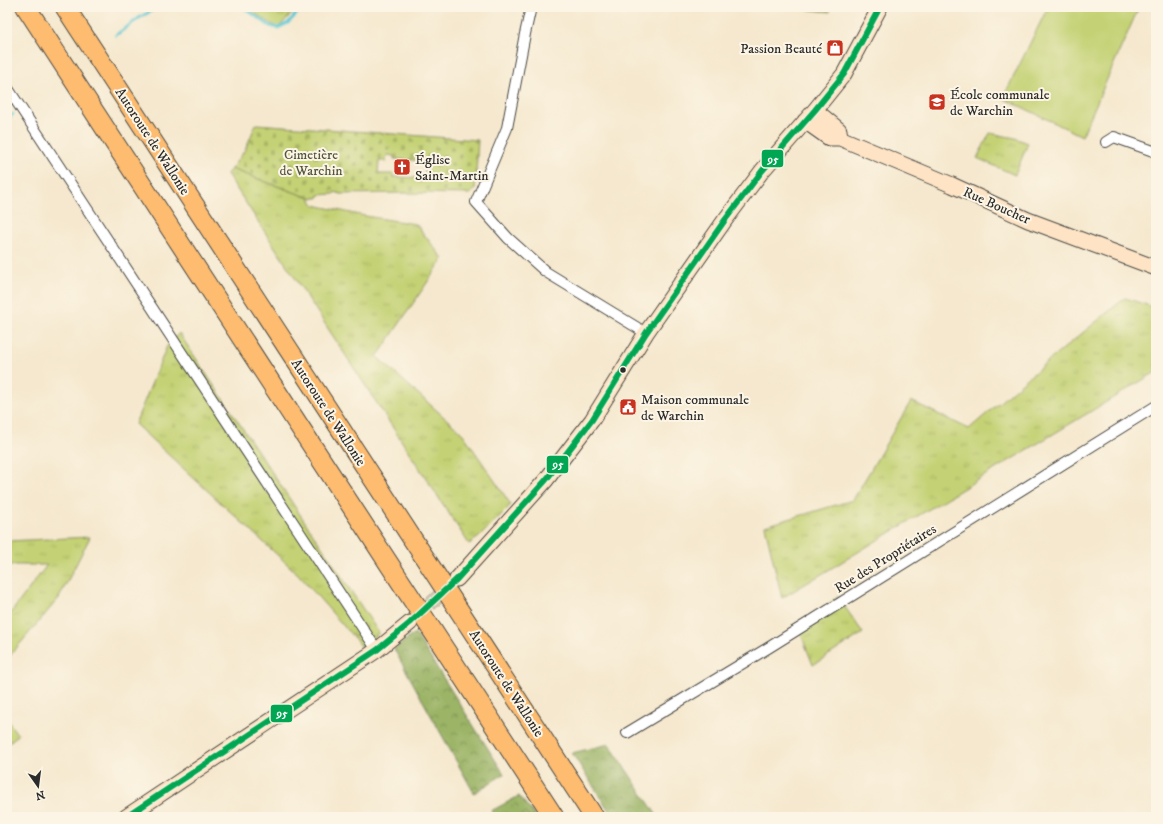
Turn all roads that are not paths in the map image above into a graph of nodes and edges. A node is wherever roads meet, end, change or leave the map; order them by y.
1 (26, 7) edge
2 (65, 7) edge
3 (532, 7) edge
4 (880, 7) edge
5 (7, 87) edge
6 (810, 116) junction
7 (1106, 142) dead end
8 (1156, 152) edge
9 (1156, 268) edge
10 (646, 333) junction
11 (1156, 406) edge
12 (457, 580) tunnel mouth
13 (410, 623) tunnel mouth
14 (377, 650) junction
15 (628, 734) dead end
16 (126, 817) edge
17 (554, 817) edge
18 (594, 817) edge

1 - 17 highway
2 - 18 highway, Autoroute de Wallonie
3 - 10 street
4 - 6 street
5 - 14 street
6 - 9 street, Rue Boucher
6 - 10 street
7 - 8 street
10 - 12 street
11 - 15 street, Rue des Propriétaires
13 - 14 street
14 - 16 street

